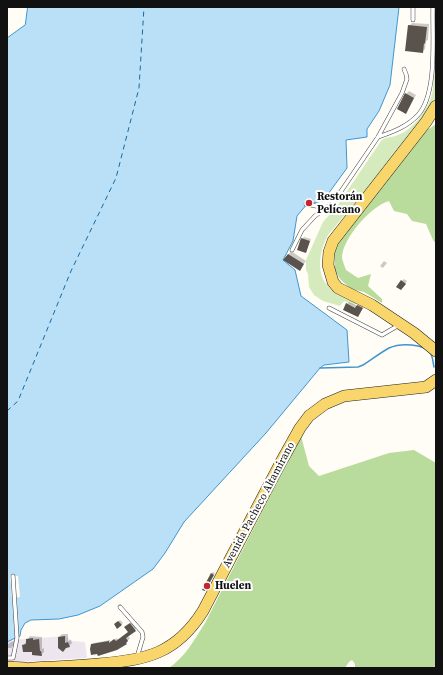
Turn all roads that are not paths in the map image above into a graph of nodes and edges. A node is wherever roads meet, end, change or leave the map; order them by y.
1 (412, 7) edge
2 (433, 7) edge
3 (413, 20) dead end
4 (435, 57) edge
5 (404, 69) dead end
6 (436, 106) edge
7 (378, 137) junction
8 (306, 204) dead end
9 (326, 208) junction
10 (292, 250) dead end
11 (329, 308) dead end
12 (400, 324) junction
13 (436, 351) edge
14 (436, 380) edge
15 (13, 576) dead end
16 (120, 607) dead end
17 (7, 658) edge
18 (136, 660) junction
19 (7, 667) edge
20 (25, 668) edge
21 (30, 668) edge

1 - 3 lane
2 - 4 lane
4 - 7 lane
5 - 7 lane
6 - 12 main road
7 - 9 lane
8 - 9 lane
9 - 10 lane
11 - 12 lane
12 - 13 main road
14 - 18 main road, Avenida Pacheco Altamirano
15 - 17 lane
16 - 18 lane
18 - 21 main road, Avenida Pacheco Altamirano
19 - 20 main road

